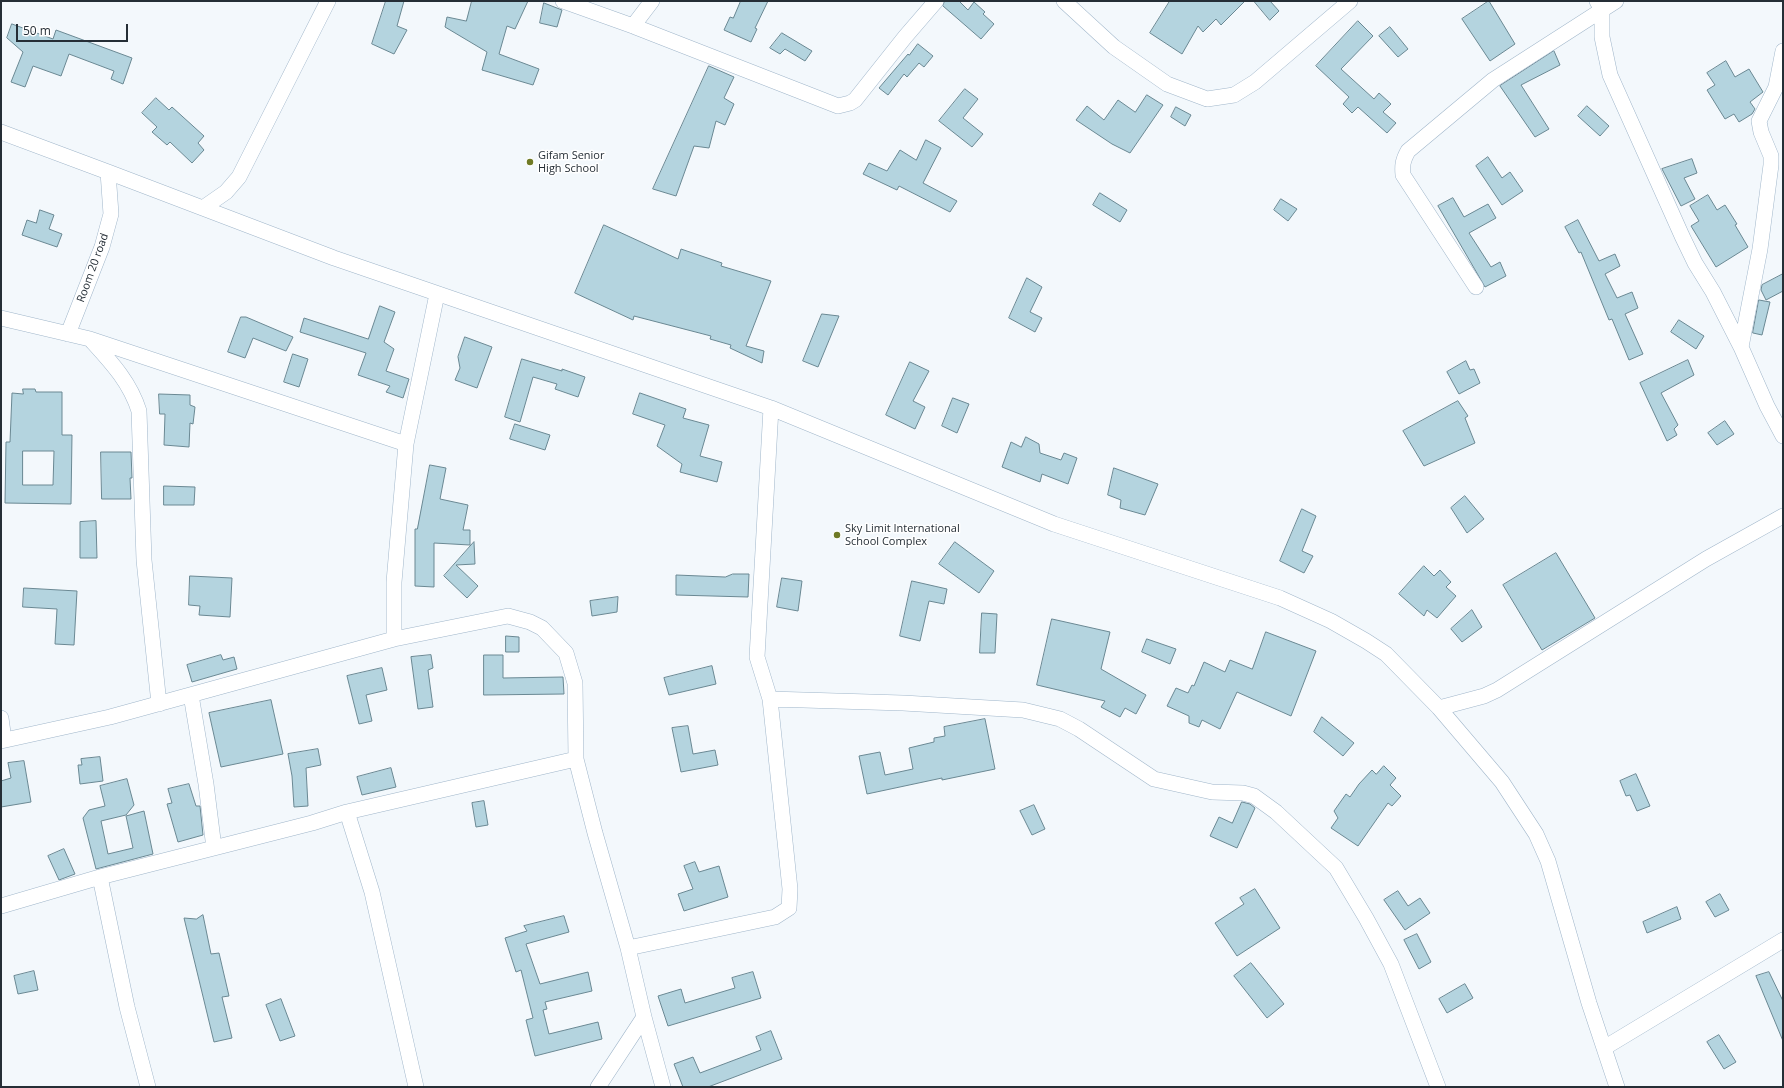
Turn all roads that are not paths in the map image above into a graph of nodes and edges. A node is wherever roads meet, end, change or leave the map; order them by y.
1 (328, 1) edge
2 (563, 1) edge
3 (652, 1) edge
4 (936, 1) edge
5 (1064, 1) edge
6 (1350, 1) edge
7 (1616, 1) edge
8 (1599, 5) edge
9 (633, 26) junction
10 (1783, 51) edge
11 (1, 132) edge
12 (108, 172) junction
13 (203, 208) junction
14 (1476, 287) dead end
15 (437, 294) junction
16 (1, 318) edge
17 (68, 334) junction
18 (90, 339) junction
19 (1741, 347) junction
20 (771, 408) junction
21 (1783, 436) edge
22 (406, 444) junction
23 (1783, 516) edge
24 (394, 639) junction
25 (191, 695) junction
26 (770, 699) junction
27 (158, 704) junction
28 (1439, 708) junction
29 (1, 718) edge
30 (3, 740) edge
31 (576, 759) junction
32 (347, 812) junction
33 (214, 848) junction
34 (100, 877) junction
35 (1, 906) edge
36 (1783, 940) edge
37 (628, 948) junction
38 (644, 1017) junction
39 (1604, 1048) junction
40 (148, 1087) edge
41 (416, 1087) edge
42 (598, 1087) edge
43 (663, 1087) edge
44 (1438, 1087) edge
45 (1617, 1087) edge

1 - 13 street
2 - 9 street
3 - 9 street
4 - 9 street
5 - 6 street
7 - 8 street
8 - 14 street
8 - 19 street
10 - 19 street
11 - 12 street
12 - 13 street
12 - 17 street, Room 20 road
13 - 15 street
15 - 20 street
15 - 22 street
16 - 17 street
17 - 18 street
18 - 22 street
18 - 27 street
19 - 21 street
20 - 26 street
20 - 28 street
22 - 24 street
23 - 28 street
24 - 25 street
24 - 31 street
25 - 27 street
25 - 33 street
26 - 37 street
26 - 44 street
27 - 30 street
28 - 39 street
29 - 30 street
31 - 32 street
31 - 37 street
32 - 33 street
32 - 41 street
33 - 34 street
34 - 35 street
34 - 40 street
36 - 39 street
37 - 38 street
38 - 42 street
38 - 43 street
39 - 45 street

